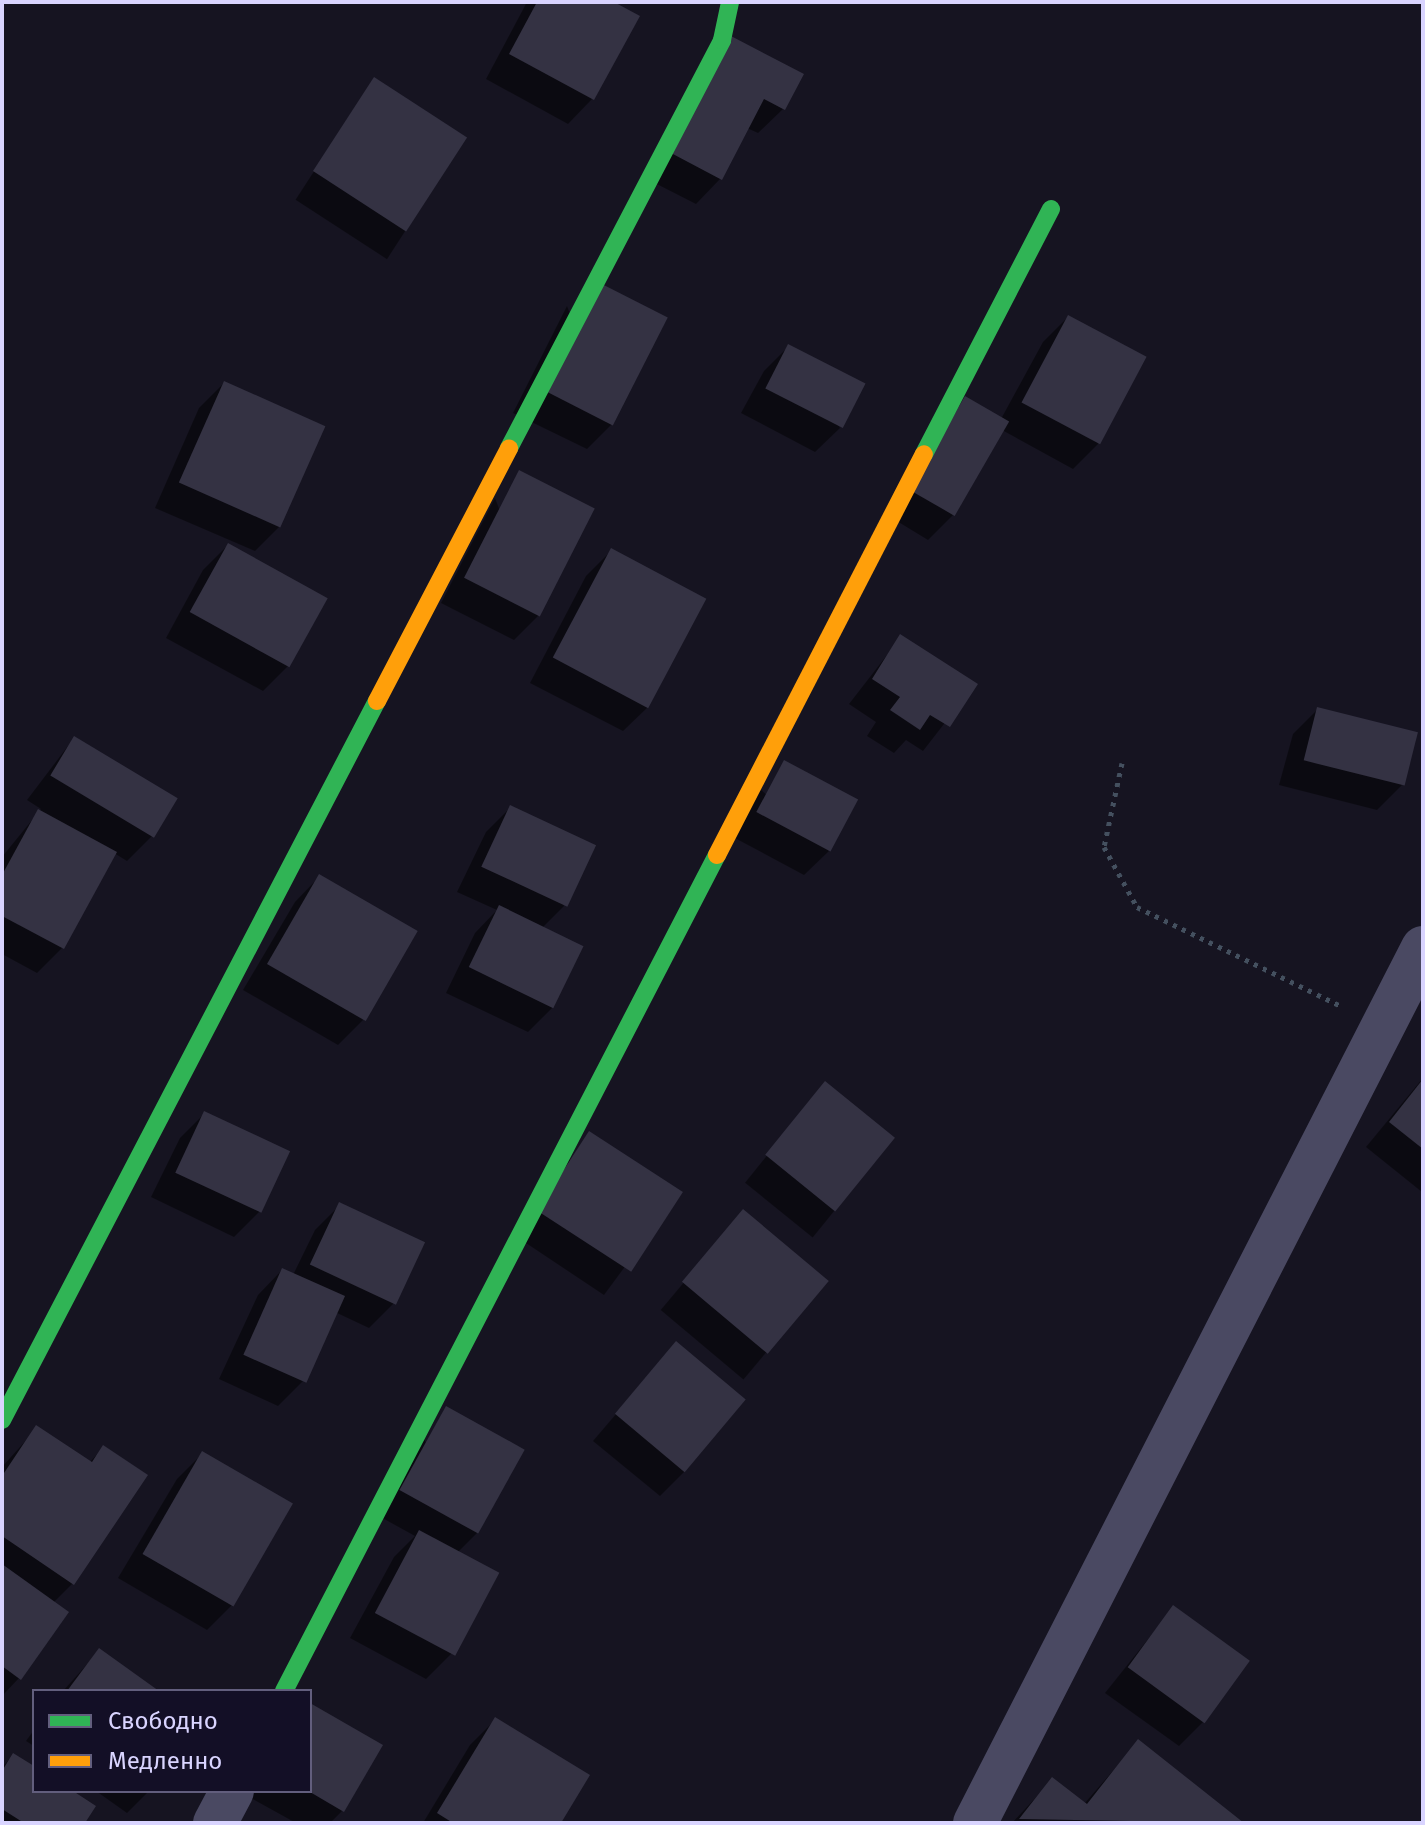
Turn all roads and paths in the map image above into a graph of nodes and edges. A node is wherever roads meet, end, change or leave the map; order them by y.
1 (730, 2) edge
2 (1051, 209) dead end
3 (1122, 763) dead end
4 (1423, 948) edge
5 (1383, 1026) junction
6 (2, 1420) edge
7 (285, 1689) edge
8 (231, 1793) edge
9 (215, 1823) edge
10 (975, 1823) edge

1 - 6 street
2 - 7 street
3 - 5 path
4 - 5 street
5 - 10 street
8 - 9 street

